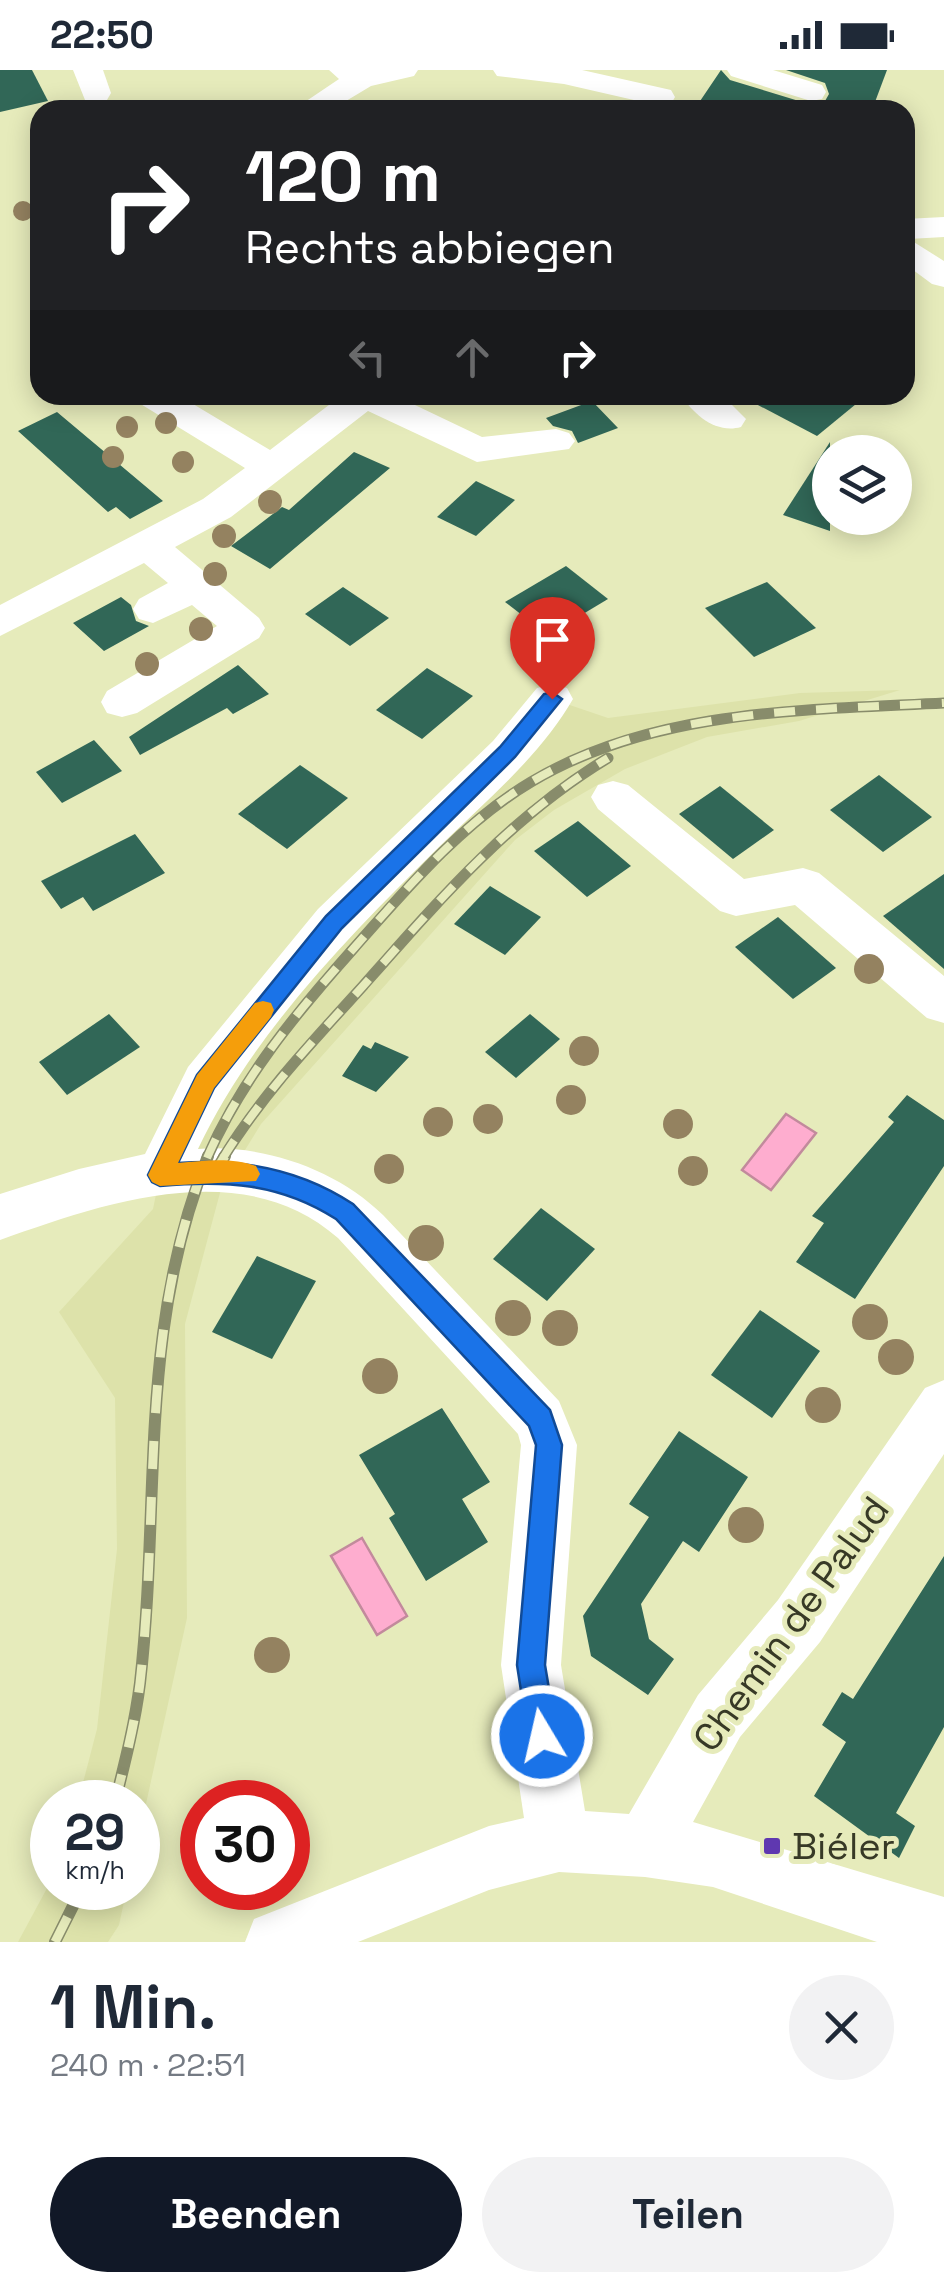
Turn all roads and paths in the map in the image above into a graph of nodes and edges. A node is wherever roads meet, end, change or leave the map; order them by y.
1 (404, 70) edge
2 (508, 70) edge
3 (742, 70) edge
4 (353, 74) edge
5 (661, 92) edge
6 (811, 92) dead end
7 (320, 100) edge
8 (944, 227) edge
9 (915, 228) edge
10 (915, 255) edge
11 (944, 277) edge
12 (169, 405) edge
13 (353, 405) edge
14 (386, 405) edge
15 (711, 405) edge
16 (728, 419) dead end
17 (556, 441) dead end
18 (271, 467) junction
19 (148, 544) junction
20 (196, 586) junction
21 (153, 610) dead end
22 (0, 622) edge
23 (552, 699) dead end
24 (122, 702) dead end
25 (613, 797) dead end
26 (944, 1004) edge
27 (160, 1175) junction
28 (0, 1217) edge
29 (944, 1406) edge
30 (559, 1842) junction
31 (644, 1846) junction
32 (944, 1929) edge
33 (277, 1942) edge

1 - 4 street
2 - 5 street
3 - 6 street
4 - 7 street
8 - 9 street
10 - 11 street
12 - 18 street
13 - 18 street
14 - 17 street
15 - 16 street
18 - 19 street
19 - 20 street
19 - 22 street
20 - 21 street
20 - 24 street
23 - 27 street
25 - 26 street
27 - 28 street
27 - 30 street
29 - 31 street, Chemin de Palud
30 - 31 street
30 - 33 street
31 - 32 street

